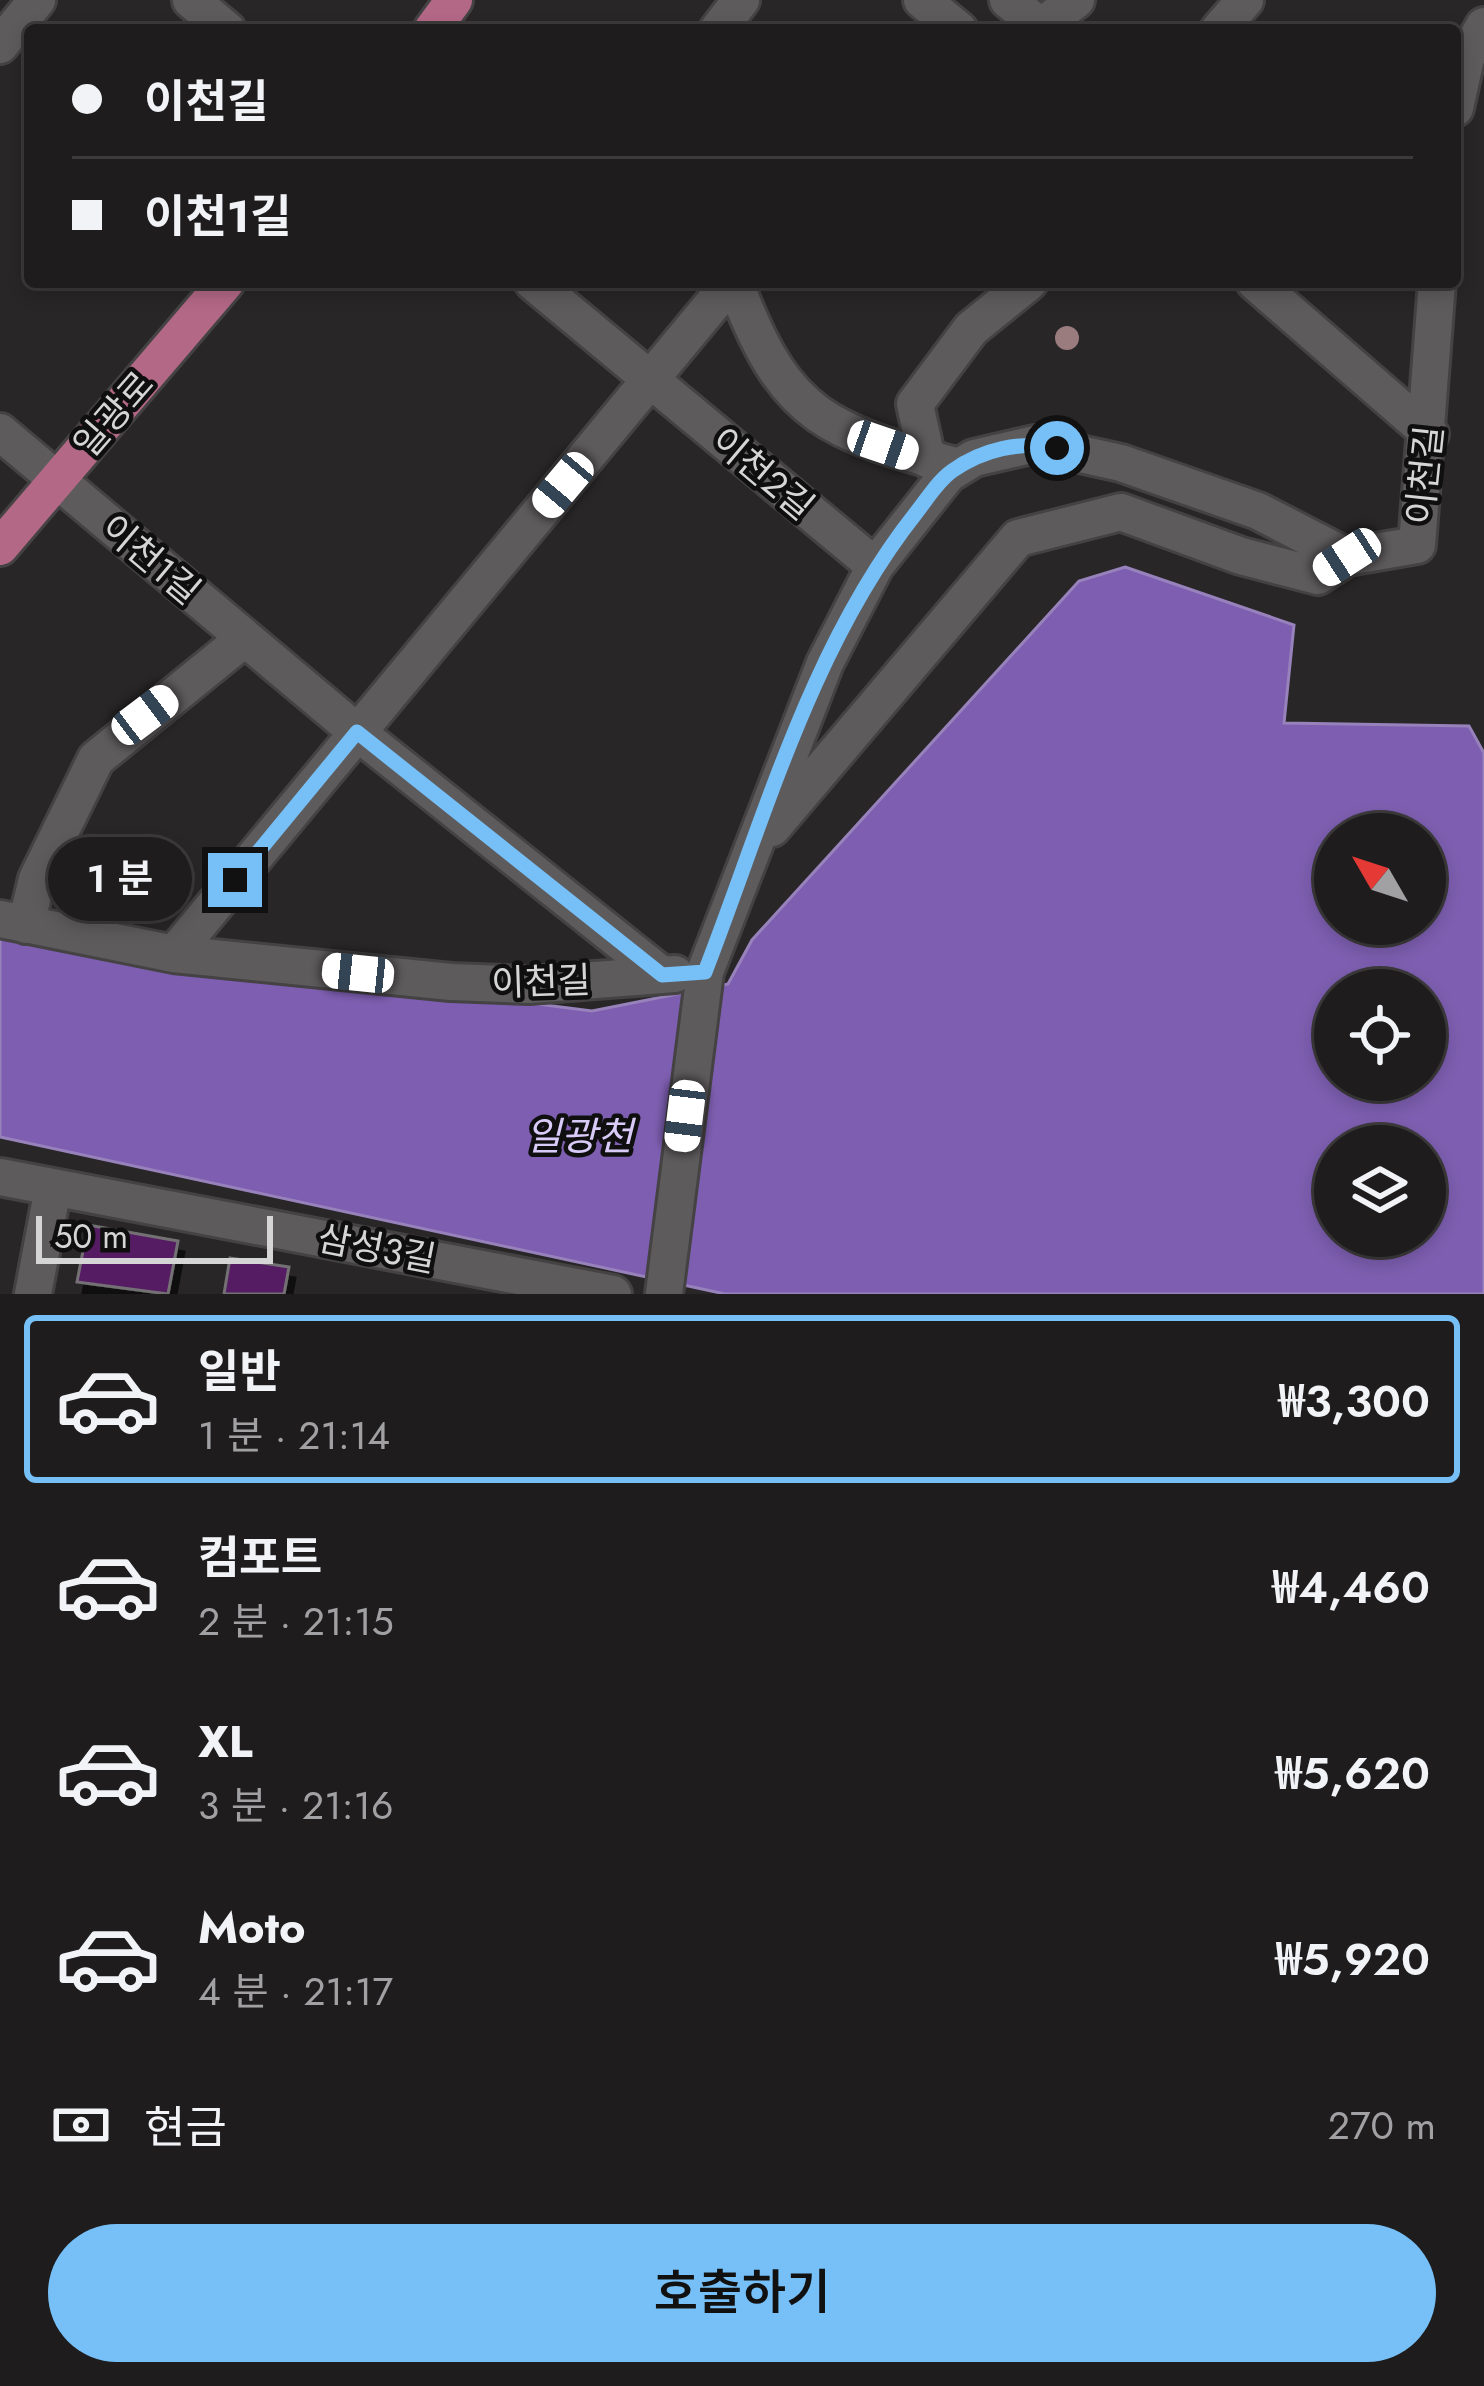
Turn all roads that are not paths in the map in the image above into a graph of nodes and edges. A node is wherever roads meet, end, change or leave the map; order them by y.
1 (37, 0) edge
2 (191, 0) edge
3 (741, 0) edge
4 (1008, 0) edge
5 (1076, 0) edge
6 (1244, 0) edge
7 (220, 24) edge
8 (723, 24) edge
9 (1038, 24) edge
10 (1048, 24) edge
11 (1224, 24) edge
12 (1484, 26) edge
13 (0, 45) edge
14 (1461, 81) edge
15 (221, 288) edge
16 (540, 288) edge
17 (726, 288) edge
18 (739, 288) edge
19 (1022, 288) edge
20 (1262, 288) edge
21 (1437, 288) edge
22 (650, 380) junction
23 (0, 432) edge
24 (1430, 434) junction
25 (943, 463) junction
26 (57, 480) junction
27 (0, 547) edge
28 (1347, 557) junction
29 (874, 566) junction
30 (245, 638) junction
31 (357, 732) junction
32 (751, 853) junction
33 (13, 922) edge
34 (174, 954) junction
35 (662, 975) junction
36 (703, 980) junction
37 (0, 1178) edge
38 (53, 1188) junction
39 (441, 1276) edge
40 (664, 1290) edge
41 (33, 1294) edge
42 (613, 1294) edge

1 - 13 street
2 - 7 street
3 - 8 street
4 - 9 street
5 - 10 street
6 - 11 street
12 - 14 street
15 - 26 main road, 일광로
16 - 22 street, 이천2길
17 - 22 street
18 - 25 street
19 - 25 street
20 - 24 street
21 - 24 street, 이천길
22 - 29 street, 이천2길
22 - 31 street
23 - 26 street, 이천1길
24 - 28 street, 이천길
25 - 28 street
25 - 29 street
26 - 27 main road, 일광로
26 - 30 street, 이천1길
28 - 32 street
29 - 32 street
30 - 31 street, 이천1길
30 - 33 street, 이천길
31 - 34 street
31 - 35 street, 이천1길
32 - 36 street
33 - 34 street, 이천길
34 - 35 street, 이천길
35 - 36 street, 이천길
36 - 40 street
37 - 38 street, 삼성3길
38 - 39 street, 삼성3길
38 - 41 street
39 - 42 street, 삼성3길

